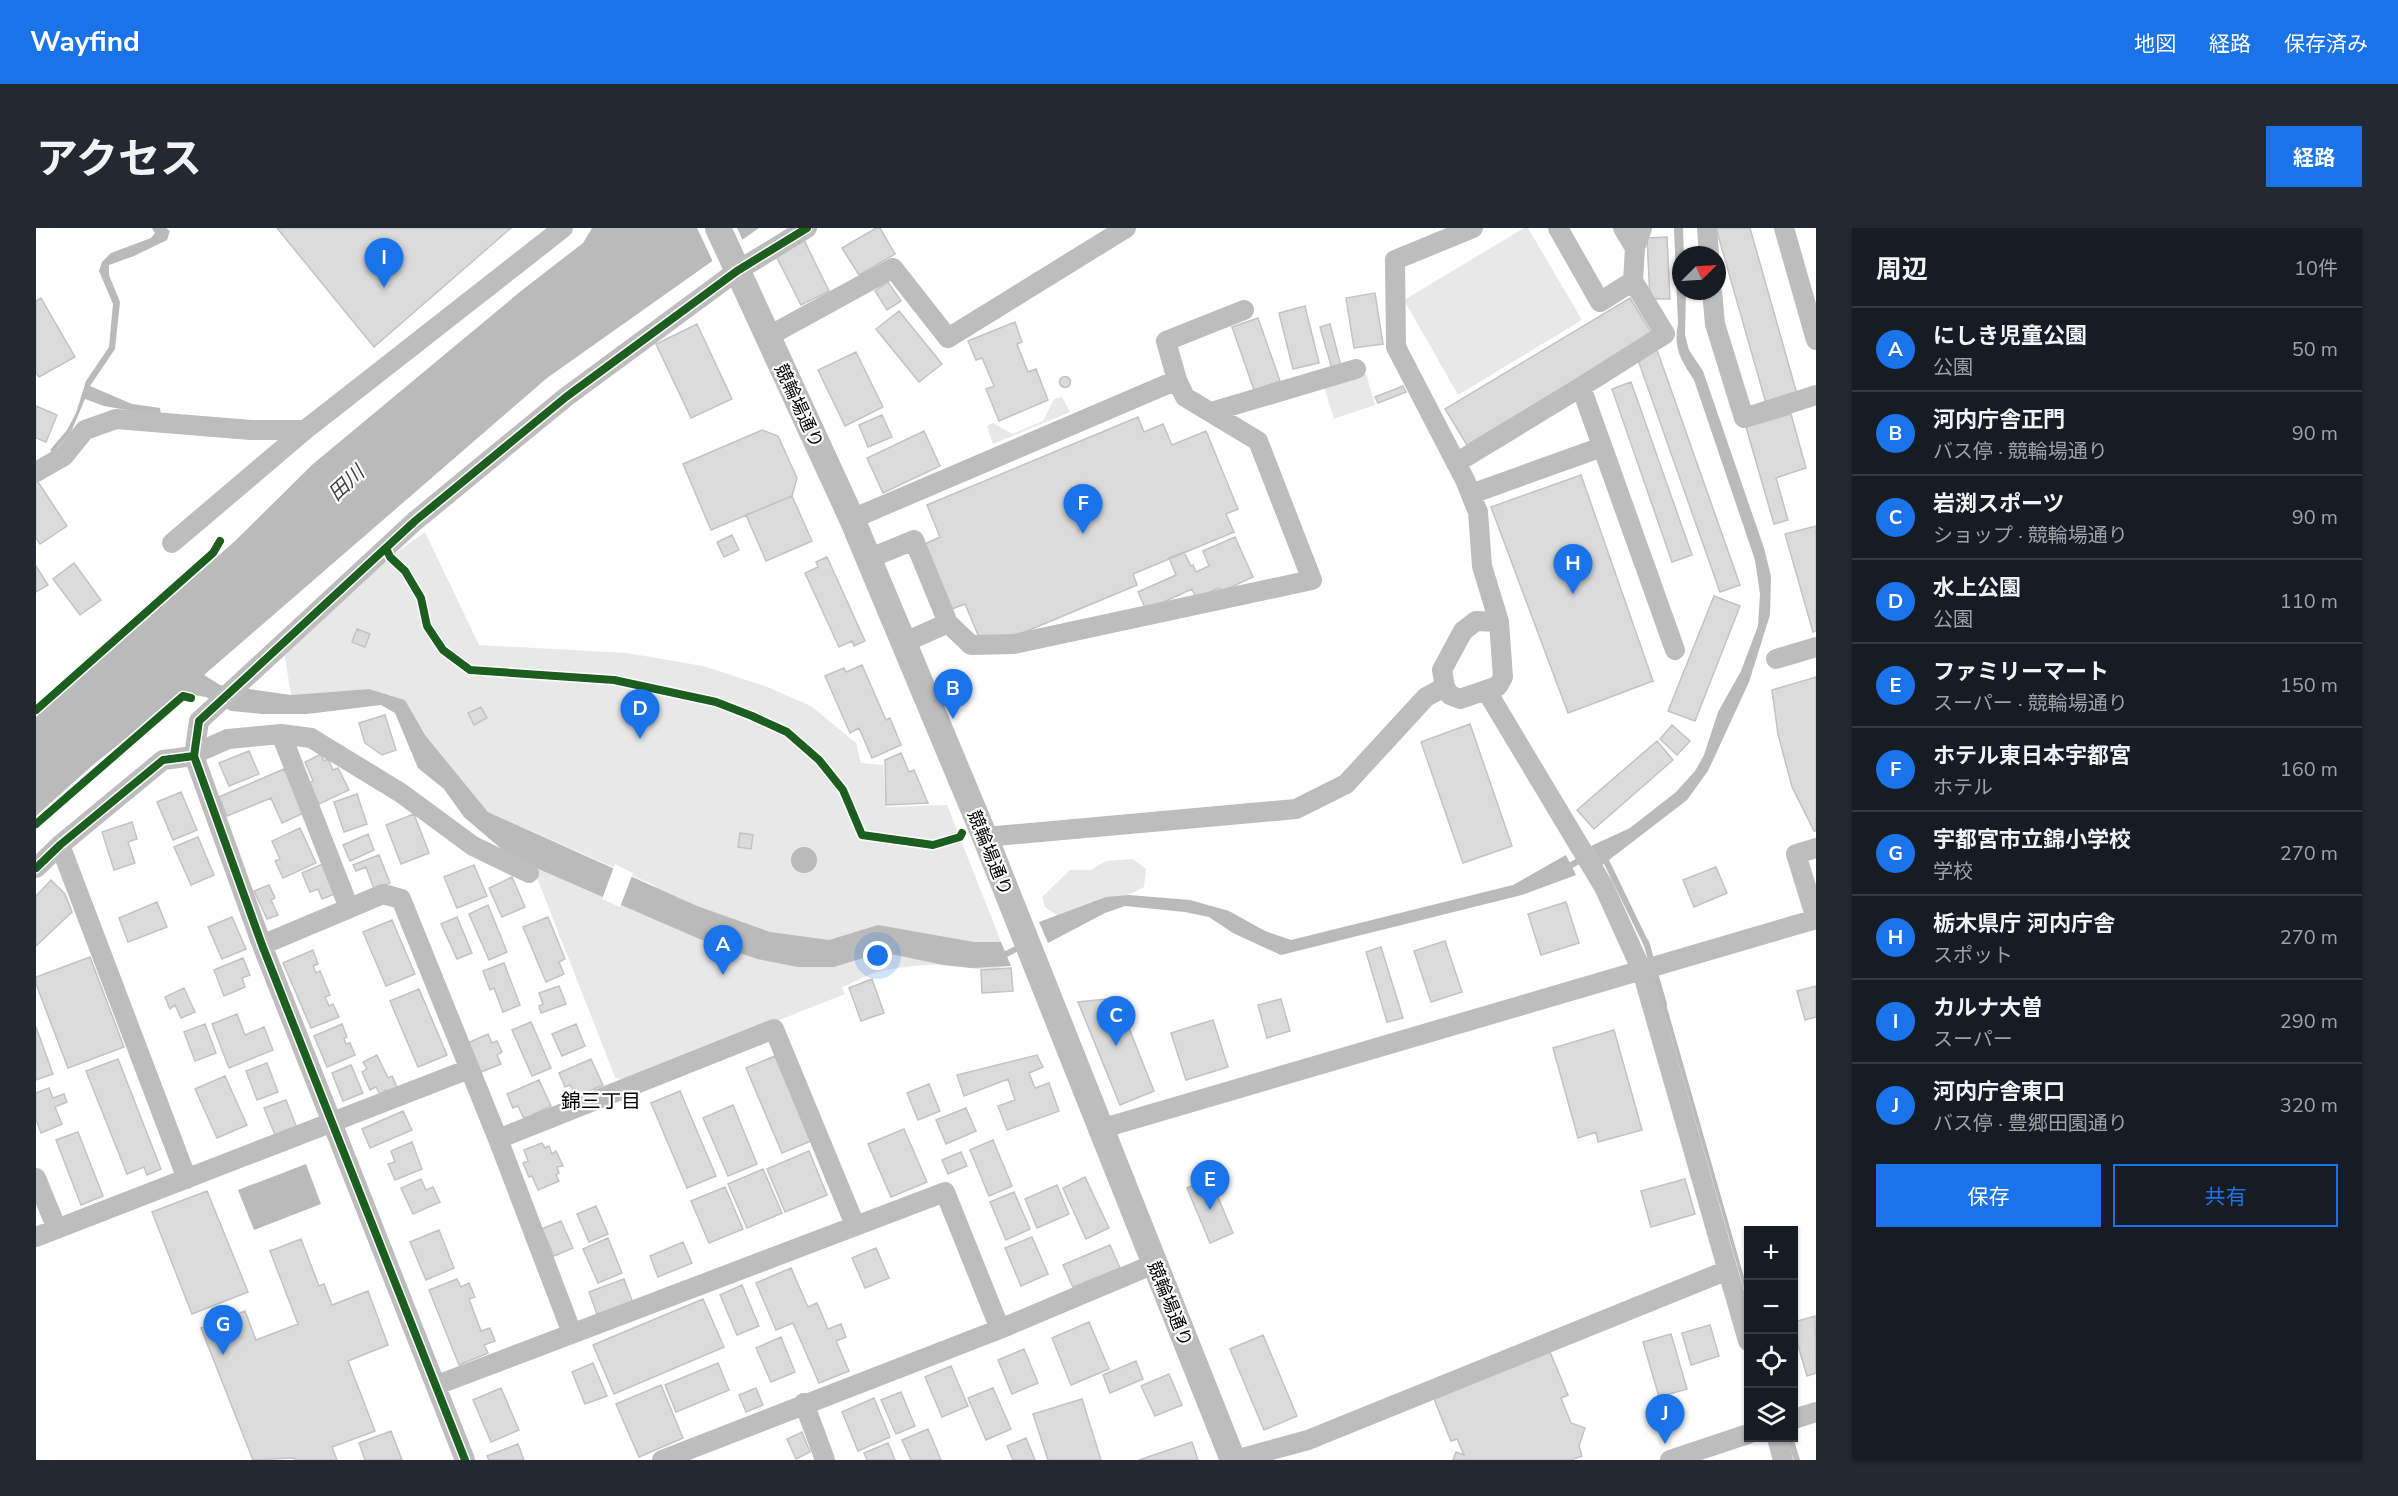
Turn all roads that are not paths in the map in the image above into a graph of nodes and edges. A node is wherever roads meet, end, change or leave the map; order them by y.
1 (563, 228) edge
2 (718, 228) edge
3 (807, 228) edge
4 (1126, 228) edge
5 (1473, 228) edge
6 (1557, 228) edge
7 (1623, 228) edge
8 (1642, 228) edge
9 (1707, 228) edge
10 (1784, 228) edge
11 (1708, 246) edge
12 (1635, 248) junction
13 (733, 262) junction
14 (1633, 281) junction
15 (1713, 300) edge
16 (1244, 310) dead end
17 (767, 338) junction
18 (1816, 340) edge
19 (1356, 369) dead end
20 (1177, 380) junction
21 (1581, 387) junction
22 (1816, 395) edge
23 (1211, 412) junction
24 (305, 430) junction
25 (1602, 447) junction
26 (1456, 463) junction
27 (36, 472) edge
28 (1471, 494) junction
29 (852, 519) junction
30 (172, 543) dead end
31 (868, 559) junction
32 (1499, 622) junction
33 (948, 623) junction
34 (903, 643) junction
35 (1816, 647) edge
36 (1675, 650) dead end
37 (1776, 659) dead end
38 (1445, 687) junction
39 (1486, 690) junction
40 (281, 734) junction
41 (194, 755) junction
42 (985, 837) junction
43 (60, 845) junction
44 (1816, 848) edge
45 (36, 868) edge
46 (529, 873) dead end
47 (349, 908) junction
48 (1816, 919) edge
49 (262, 945) junction
50 (1642, 971) junction
51 (468, 1069) junction
52 (332, 1122) junction
53 (1100, 1129) junction
54 (498, 1139) junction
55 (36, 1178) edge
56 (187, 1179) junction
57 (855, 1225) junction
58 (57, 1229) junction
59 (36, 1237) edge
60 (1154, 1264) junction
61 (1728, 1270) junction
62 (1000, 1329) junction
63 (572, 1333) junction
64 (1747, 1334) edge
65 (437, 1385) junction
66 (804, 1403) junction
67 (1816, 1412) edge
68 (1798, 1418) edge
69 (1744, 1436) edge
70 (1778, 1442) edge
71 (465, 1460) edge
72 (662, 1460) edge
73 (825, 1460) edge
74 (1234, 1460) edge
75 (1670, 1460) edge
76 (1783, 1460) edge

1 - 24 street
2 - 13 main road, 競輪場通り
3 - 13 street
4 - 17 street
5 - 26 street
6 - 14 street
7 - 12 street
8 - 12 street
9 - 11 street
10 - 18 street
12 - 14 street
13 - 17 main road, 競輪場通り
13 - 41 street
14 - 21 street
15 - 22 street
16 - 20 street
17 - 29 main road, 競輪場通り
19 - 23 street
20 - 23 street
20 - 29 street
21 - 25 street
21 - 26 street
23 - 33 street
24 - 27 street
24 - 30 street
25 - 28 street
25 - 36 street
26 - 28 street
28 - 32 street
29 - 31 main road, 競輪場通り
31 - 33 street
31 - 34 main road, 競輪場通り
32 - 38 street
32 - 39 street
33 - 34 street
34 - 42 main road, 競輪場通り
35 - 37 street
38 - 39 street
38 - 42 street
39 - 50 street
40 - 41 street
40 - 46 street
40 - 47 street
41 - 43 street
41 - 49 street
42 - 53 main road, 競輪場通り
43 - 45 street
43 - 56 street
44 - 48 street
47 - 49 street
47 - 51 street
48 - 50 street
49 - 52 street
50 - 53 street
50 - 61 street
51 - 52 street
51 - 54 street
52 - 56 street
52 - 65 street
53 - 60 main road, 競輪場通り
54 - 57 street
54 - 63 street
55 - 58 street
56 - 58 street
57 - 62 street
57 - 63 street
58 - 59 street
60 - 62 street
60 - 74 main road, 競輪場通り
61 - 64 street
61 - 74 street
62 - 66 street
63 - 65 street
65 - 71 street
66 - 72 street
66 - 73 street
67 - 68 street
69 - 75 street
70 - 76 street

